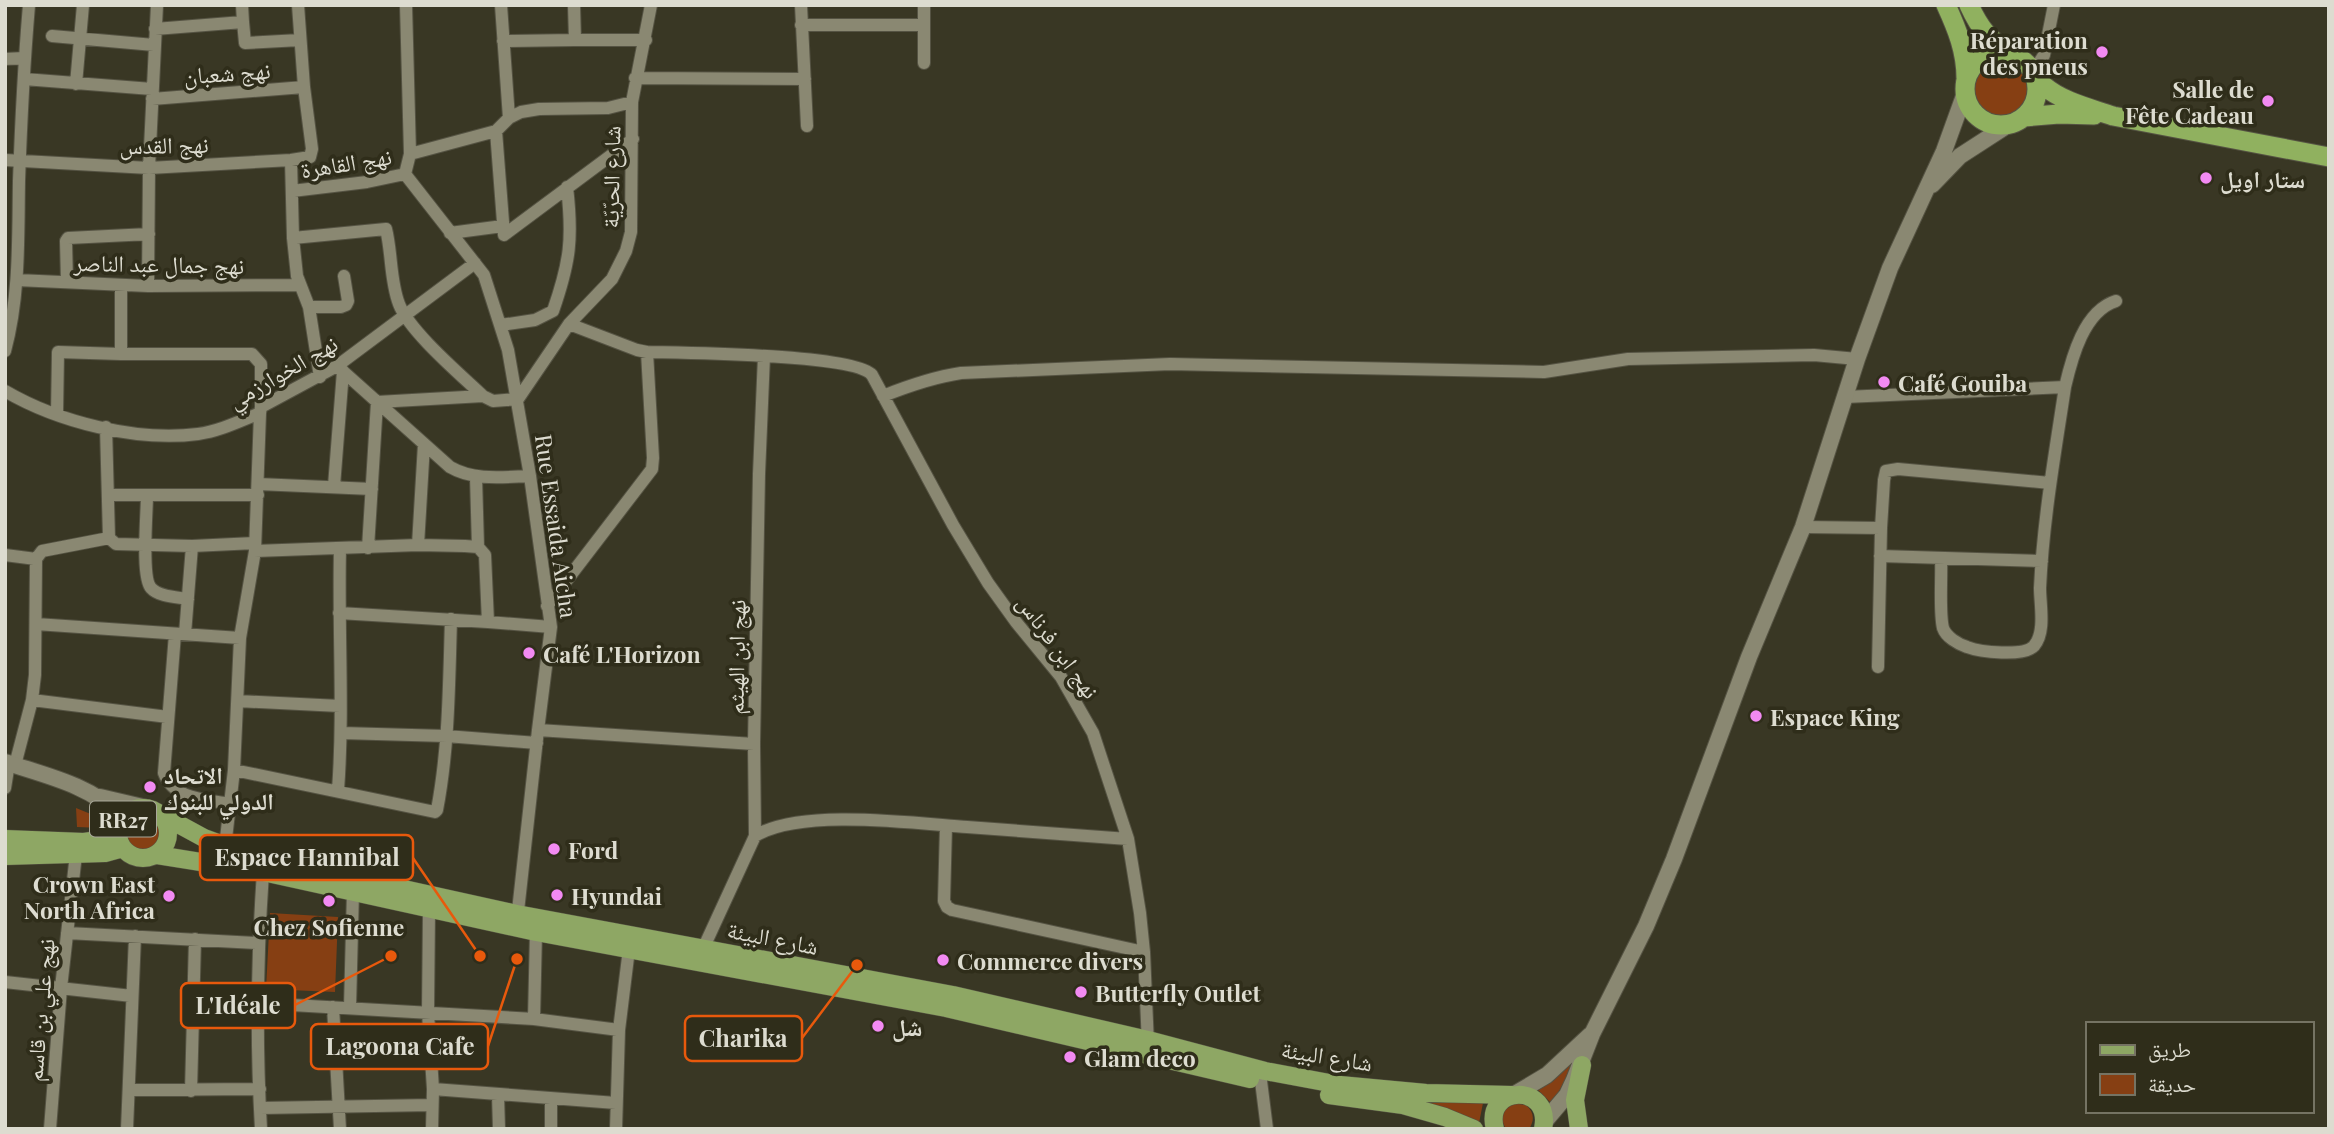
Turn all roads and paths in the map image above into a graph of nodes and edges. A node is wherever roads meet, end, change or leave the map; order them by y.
1 (29, 5) edge
2 (83, 5) edge
3 (157, 5) edge
4 (242, 5) edge
5 (298, 5) edge
6 (406, 5) edge
7 (501, 5) edge
8 (574, 5) edge
9 (651, 5) edge
10 (801, 5) edge
11 (925, 5) edge
12 (1946, 5) edge
13 (1969, 5) edge
14 (2054, 5) edge
15 (243, 22) junction
16 (923, 24) junction
17 (801, 26) junction
18 (155, 30) junction
19 (52, 36) dead end
20 (80, 40) junction
21 (300, 40) junction
22 (575, 40) junction
23 (646, 40) junction
24 (503, 41) junction
25 (154, 46) junction
26 (24, 58) junction
27 (5, 59) edge
28 (924, 62) dead end
29 (2024, 62) junction
30 (635, 78) junction
31 (24, 79) junction
32 (805, 79) junction
33 (76, 83) junction
34 (1966, 85) junction
35 (304, 87) junction
36 (152, 94) junction
37 (632, 102) junction
38 (2113, 116) junction
39 (509, 118) junction
40 (2017, 120) junction
41 (807, 126) dead end
42 (496, 131) junction
43 (633, 139) junction
44 (410, 154) junction
45 (2321, 156) edge
46 (5, 160) edge
47 (291, 160) junction
48 (20, 161) junction
49 (149, 168) junction
50 (405, 174) junction
51 (567, 187) junction
52 (292, 191) junction
53 (1925, 191) junction
54 (504, 230) junction
55 (450, 233) junction
56 (149, 234) junction
57 (293, 238) junction
58 (475, 263) junction
59 (344, 276) dead end
60 (18, 280) junction
61 (67, 282) junction
62 (121, 285) junction
63 (299, 285) junction
64 (148, 286) junction
65 (2116, 301) dead end
66 (309, 307) junction
67 (405, 317) junction
68 (569, 324) junction
69 (502, 325) junction
70 (5, 351) edge
71 (647, 352) junction
72 (121, 354) junction
73 (764, 355) junction
74 (1857, 359) junction
75 (340, 369) junction
76 (320, 377) junction
77 (2065, 387) junction
78 (5, 391) edge
79 (484, 396) junction
80 (883, 396) junction
81 (1845, 397) junction
82 (518, 399) junction
83 (377, 402) junction
84 (260, 410) junction
85 (57, 415) junction
86 (106, 427) junction
87 (424, 444) junction
88 (530, 476) junction
89 (477, 477) junction
90 (2050, 483) junction
91 (334, 486) junction
92 (258, 489) junction
93 (372, 489) junction
94 (109, 495) junction
95 (147, 495) junction
96 (1803, 527) junction
97 (1881, 528) junction
98 (109, 538) junction
99 (146, 545) junction
100 (418, 545) junction
101 (192, 546) junction
102 (256, 547) junction
103 (478, 547) junction
104 (368, 548) junction
105 (340, 550) junction
106 (5, 555) edge
107 (1880, 556) junction
108 (1941, 558) junction
109 (36, 559) junction
110 (2042, 561) junction
111 (188, 600) junction
112 (547, 606) junction
113 (339, 613) junction
114 (451, 619) junction
115 (488, 622) junction
116 (36, 624) junction
117 (551, 626) junction
118 (180, 634) junction
119 (240, 638) junction
120 (1878, 667) dead end
121 (33, 700) junction
122 (238, 701) junction
123 (340, 706) junction
124 (168, 717) junction
125 (342, 733) junction
126 (446, 736) junction
127 (537, 736) junction
128 (754, 744) junction
129 (10, 764) edge
130 (234, 770) junction
131 (5, 788) edge
132 (338, 790) junction
133 (97, 797) junction
134 (230, 804) junction
135 (152, 811) junction
136 (946, 826) junction
137 (119, 827) junction
138 (755, 836) junction
139 (5, 839) edge
140 (1128, 839) junction
141 (225, 847) junction
142 (123, 848) junction
143 (76, 855) junction
144 (157, 855) junction
145 (5, 856) edge
146 (263, 872) junction
147 (353, 891) junction
148 (429, 909) junction
149 (517, 921) junction
150 (536, 932) junction
151 (67, 933) junction
152 (135, 936) junction
153 (194, 939) junction
154 (258, 943) junction
155 (629, 949) junction
156 (704, 949) junction
157 (1144, 953) junction
158 (5, 982) edge
159 (61, 988) junction
160 (132, 996) junction
161 (257, 1003) junction
162 (333, 1007) junction
163 (350, 1007) junction
164 (428, 1013) junction
165 (534, 1019) junction
166 (619, 1030) junction
167 (1592, 1034) junction
168 (1149, 1048) junction
169 (1582, 1065) junction
170 (1261, 1082) junction
171 (260, 1089) junction
172 (433, 1089) junction
173 (129, 1090) junction
174 (191, 1091) junction
175 (498, 1095) junction
176 (1513, 1095) junction
177 (551, 1099) junction
178 (616, 1103) junction
179 (432, 1105) junction
180 (339, 1106) junction
181 (260, 1108) junction
182 (1549, 1126) edge
183 (50, 1129) edge
184 (127, 1129) edge
185 (261, 1129) edge
186 (340, 1129) edge
187 (432, 1129) edge
188 (499, 1129) edge
189 (551, 1129) edge
190 (616, 1129) edge
191 (1267, 1129) edge
192 (1474, 1129) edge
193 (1495, 1129) edge
194 (1579, 1129) edge

1 - 26 street
2 - 20 street
3 - 18 street
4 - 15 street
5 - 21 street
6 - 44 street
7 - 24 street
8 - 22 street
9 - 23 street, شارع الحرّيّة
10 - 17 street
11 - 16 street
12 - 34 highway
13 - 29 highway
14 - 29 street
15 - 18 street
15 - 21 street
16 - 17 street
16 - 28 street
17 - 32 street
18 - 25 street
19 - 20 street
20 - 25 street
20 - 33 street
21 - 35 street
22 - 23 street
22 - 24 street
23 - 30 street, شارع الحرّيّة
24 - 39 street
25 - 36 street
26 - 27 street
26 - 31 street
29 - 34 highway
29 - 38 highway
29 - 40 highway
30 - 32 street
30 - 37 street, شارع الحرّيّة
31 - 33 street, نهج شعبان
31 - 48 street
32 - 41 street
33 - 36 street, نهج شعبان
34 - 40 highway
34 - 53 main road
35 - 36 street, نهج شعبان
35 - 47 street, نهج القدس
36 - 49 street
37 - 39 street
37 - 43 street, شارع الحرّيّة
38 - 40 highway
38 - 45 highway
39 - 42 street
40 - 53 main road
42 - 44 street, نهج القاهرة
42 - 54 street
43 - 51 street
43 - 68 street, شارع الحرّيّة
44 - 50 street, نهج القاهرة
46 - 48 street, نهج القدس
47 - 49 street, نهج القدس
47 - 52 street
48 - 49 street, نهج القدس
48 - 60 street
49 - 56 street
50 - 52 street, نهج القاهرة
50 - 55 street, Rue Essaida Aicha
51 - 54 street
51 - 69 street
52 - 57 street
53 - 74 main road
54 - 55 street
55 - 58 street, Rue Essaida Aicha
56 - 61 street
56 - 64 street
57 - 63 street
57 - 67 street
58 - 67 street, نهج الخوارزمي
58 - 69 street, Rue Essaida Aicha
59 - 66 street
60 - 61 street, نهج جمال عبد الناصر
60 - 70 street
61 - 62 street, نهج جمال عبد الناصر
62 - 64 street, نهج جمال عبد الناصر
62 - 72 street
63 - 64 street, نهج جمال عبد الناصر
63 - 66 street
65 - 77 street
66 - 76 street
67 - 75 street, نهج الخوارزمي
67 - 79 street
68 - 71 street
68 - 82 street, شارع الحرّيّة
69 - 82 street, Rue Essaida Aicha
71 - 73 street
71 - 112 street
72 - 84 street
72 - 85 street
73 - 80 street, نهج ابن فرناس
73 - 128 street, نهج ابن الهيثم
74 - 80 street
74 - 81 main road
75 - 76 street, نهج الخوارزمي
75 - 83 street
75 - 91 street
76 - 84 street, نهج الخوارزمي
77 - 81 street
77 - 90 street
78 - 85 street, نهج الخوارزمي
79 - 82 street
79 - 83 street
80 - 140 street, نهج ابن فرناس
81 - 96 main road
82 - 88 street, Rue Essaida Aicha
83 - 87 street
83 - 93 street
84 - 86 street, نهج الخوارزمي
84 - 92 street
85 - 86 street, نهج الخوارزمي
86 - 94 street
87 - 89 street
87 - 100 street
88 - 89 street
88 - 112 street, Rue Essaida Aicha
89 - 103 street
90 - 97 street
90 - 110 street
91 - 92 street
91 - 93 street
92 - 95 street
92 - 102 street
93 - 104 street
94 - 95 street
94 - 98 street
95 - 99 street
96 - 97 street
96 - 167 main road
97 - 107 street
98 - 99 street
98 - 109 street
99 - 101 street
99 - 111 street
100 - 103 street
100 - 104 street
101 - 102 street
101 - 111 street
102 - 105 street
102 - 119 street
103 - 115 street
104 - 105 street
105 - 113 street
106 - 109 street
107 - 108 street
107 - 120 street
108 - 110 street
108 - 110 street
109 - 116 street
111 - 118 street
112 - 117 street, Rue Essaida Aicha
113 - 114 street
113 - 123 street
114 - 115 street
114 - 126 street
115 - 117 street
116 - 118 street
116 - 121 street
117 - 127 street, Rue Essaida Aicha
118 - 119 street
118 - 124 street
119 - 122 street
121 - 124 street
121 - 129 street
122 - 123 street
122 - 130 street
123 - 125 street
124 - 134 street
125 - 126 street
125 - 132 street
126 - 127 street
126 - 132 street
127 - 128 street
127 - 149 street, Rue Essaida Aicha
128 - 138 street, نهج ابن الهيثم
129 - 131 street
129 - 133 main road
130 - 132 street
130 - 134 street
133 - 135 main road
133 - 137 main road
134 - 141 street
135 - 137 main road, RR27
135 - 141 main road, شارع البيئة / RR27
135 - 144 main road, RR27
136 - 138 street
136 - 140 street
136 - 157 street
137 - 139 main road
137 - 142 main road, RR27
138 - 156 street, نهج ابن الهيثم
140 - 157 street, نهج ابن فرناس
141 - 149 main road, شارع البيئة / RR27
142 - 143 main road
142 - 144 main road, RR27
143 - 145 main road
143 - 151 street, نهج علي بن قاسم
144 - 146 main road, شارع البيئة / RR27
146 - 147 main road, شارع البيئة / RR27
146 - 154 street
147 - 148 main road, شارع البيئة / RR27
147 - 163 street
148 - 149 main road, شارع البيئة / RR27
148 - 164 street
149 - 150 main road, شارع البيئة / RR27
149 - 156 main road, شارع البيئة / RR27
150 - 155 main road, شارع البيئة / RR27
150 - 165 street
151 - 152 street
151 - 159 street, نهج علي بن قاسم
152 - 153 street
152 - 160 street
153 - 154 street
153 - 174 street
154 - 161 street
155 - 166 street
155 - 168 main road, شارع البيئة / RR27
156 - 168 main road, شارع البيئة / RR27
157 - 168 street, نهج ابن فرناس
158 - 159 street
159 - 160 street
159 - 183 street, نهج علي بن قاسم
160 - 173 street
161 - 162 street
161 - 171 street
162 - 163 street
162 - 180 street
163 - 164 street
164 - 165 street
164 - 172 street
165 - 166 street
166 - 178 street
167 - 169 main road
167 - 176 main road
168 - 170 main road, شارع البيئة / RR27
168 - 176 main road, شارع البيئة / RR27
169 - 182 main road
169 - 194 main road
170 - 191 street
170 - 192 main road, شارع البيئة / RR27
171 - 174 street
171 - 181 street
172 - 175 street
172 - 179 street
173 - 174 street
173 - 184 street
175 - 177 street
175 - 188 street
176 - 182 main road, RR27
176 - 193 main road
177 - 178 street
177 - 189 street
178 - 190 street
179 - 180 street
179 - 187 street
180 - 181 street
180 - 186 street
181 - 185 street

